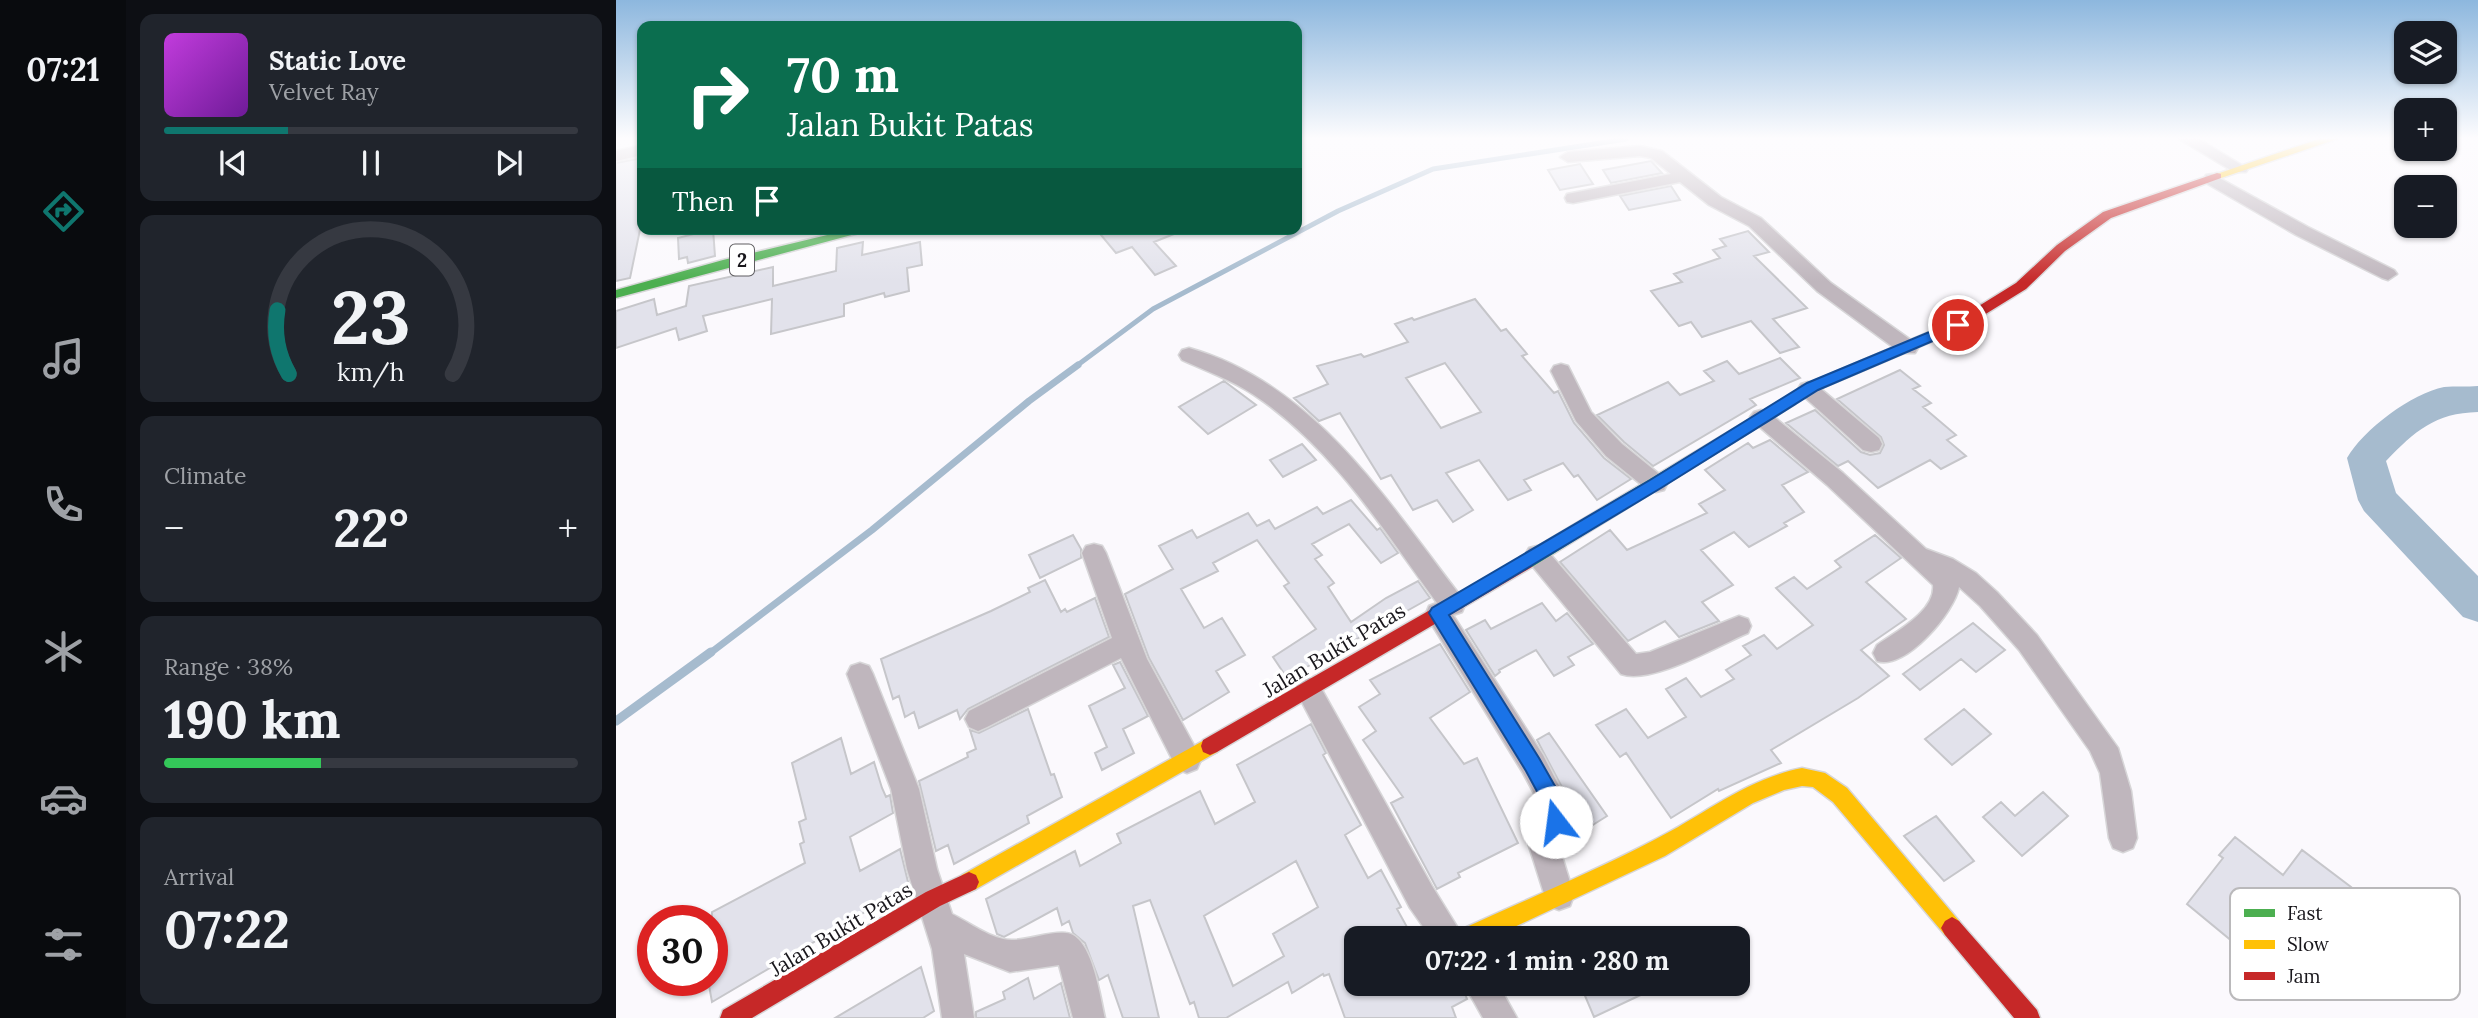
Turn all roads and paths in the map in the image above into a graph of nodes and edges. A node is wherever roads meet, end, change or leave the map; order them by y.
1 (1631, 187) edge
2 (1697, 187) edge
3 (1710, 187) edge
4 (2190, 187) edge
5 (2225, 187) edge
6 (1573, 198) dead end
7 (1738, 211) junction
8 (841, 235) edge
9 (2388, 274) dead end
10 (616, 294) edge
11 (1908, 348) junction
12 (1189, 355) dead end
13 (1560, 371) dead end
14 (1808, 389) junction
15 (1761, 417) junction
16 (1871, 443) dead end
17 (1656, 484) junction
18 (1094, 553) dead end
19 (1537, 555) junction
20 (1922, 557) junction
21 (1446, 609) junction
22 (1739, 626) dead end
23 (1125, 644) junction
24 (1886, 653) dead end
25 (860, 674) dead end
26 (1308, 689) junction
27 (978, 719) dead end
28 (1187, 760) junction
29 (2123, 838) dead end
30 (1559, 895) junction
31 (938, 912) junction
32 (1441, 926) edge
33 (1493, 926) edge
34 (1487, 996) edge
35 (731, 1018) edge
36 (958, 1018) edge
37 (1089, 1018) edge
38 (1501, 1018) edge
39 (2029, 1018) edge

1 - 6 street
2 - 7 street
3 - 7 street
4 - 11 main road, Jalan Bukit Patas
5 - 9 street
7 - 11 street
8 - 10 main road, 2
11 - 14 main road, Jalan Bukit Patas
12 - 21 street
13 - 17 street
14 - 15 main road, Jalan Bukit Patas
14 - 16 street
15 - 17 main road, Jalan Bukit Patas
15 - 20 street
17 - 19 main road, Jalan Bukit Patas
18 - 23 street
19 - 21 main road, Jalan Bukit Patas
19 - 22 street
20 - 24 street
20 - 29 street
21 - 26 main road, Jalan Bukit Patas
21 - 30 street
23 - 27 street
23 - 28 street
25 - 31 street
26 - 28 main road, Jalan Bukit Patas
26 - 32 street
28 - 31 main road, Jalan Bukit Patas
30 - 33 main road
30 - 39 main road
31 - 35 main road, Jalan Bukit Patas
31 - 36 street
31 - 37 street
34 - 38 street

